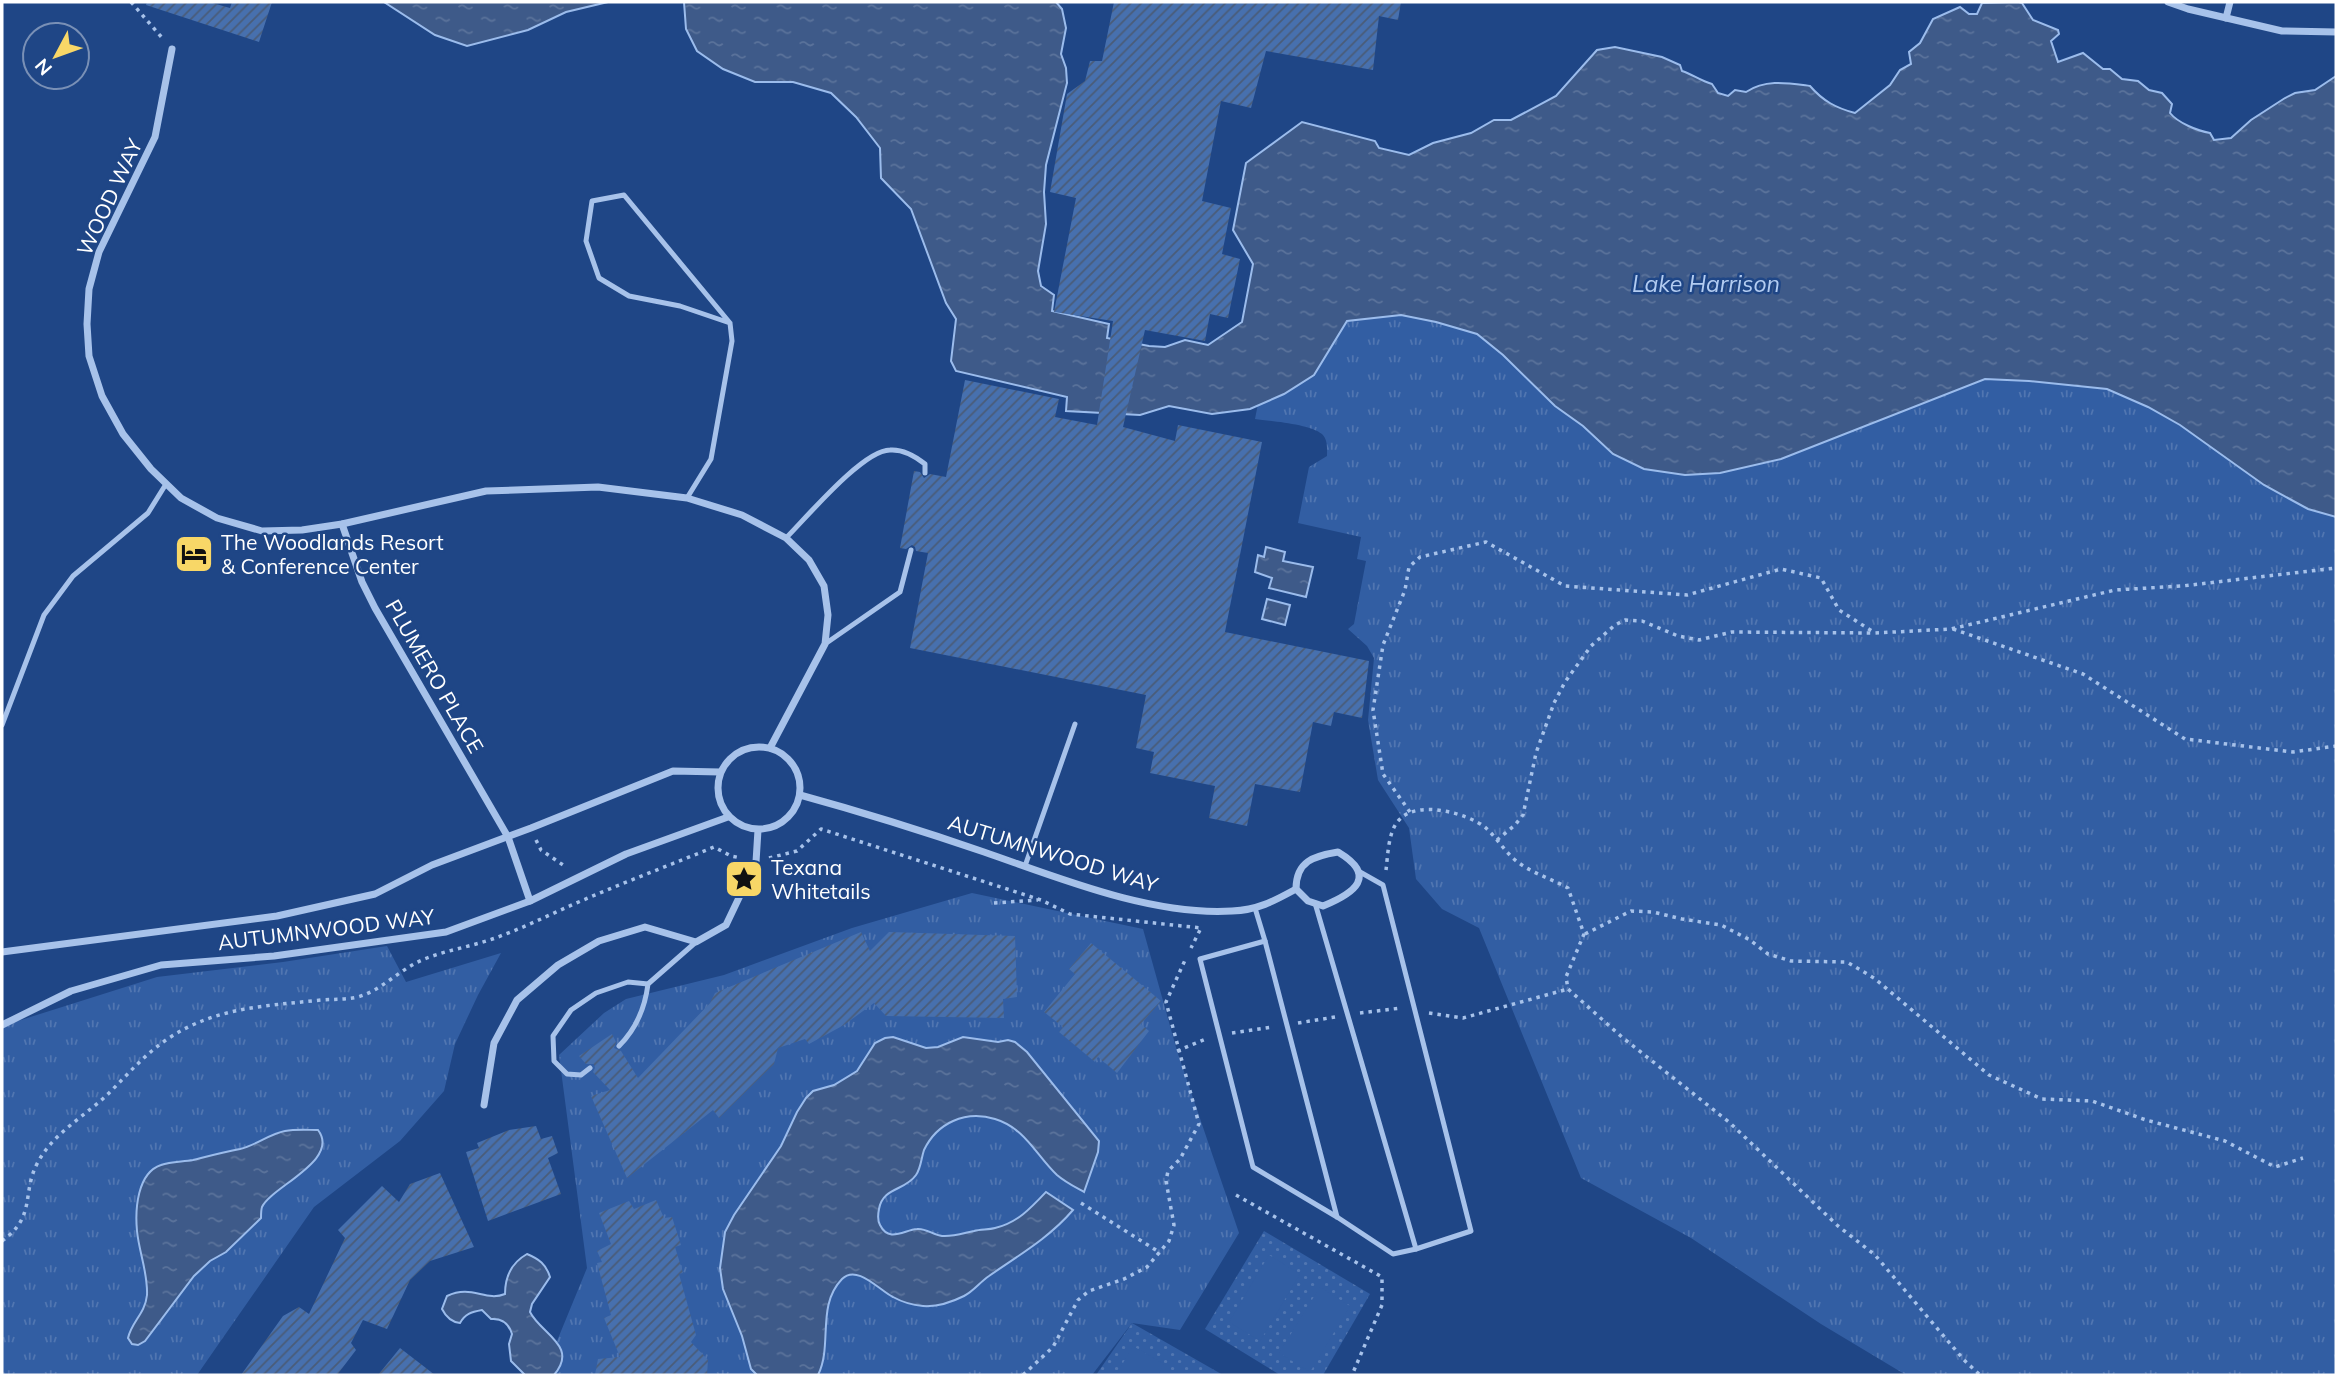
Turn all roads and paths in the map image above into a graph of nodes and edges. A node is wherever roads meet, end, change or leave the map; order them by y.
1 (131, 2) edge
2 (2168, 2) edge
3 (2230, 2) edge
4 (2226, 18) junction
5 (2336, 33) edge
6 (172, 49) joint
7 (730, 323) junction
8 (925, 473) dead end
9 (166, 484) junction
10 (687, 498) junction
11 (342, 524) junction
12 (786, 538) junction
13 (911, 550) dead end
14 (2336, 568) edge
15 (1951, 628) junction
16 (1875, 633) junction
17 (825, 644) junction
18 (1075, 724) dead end
19 (2, 725) edge
20 (2336, 746) edge
21 (770, 748) junction
22 (720, 772) junction
23 (800, 794) junction
24 (1410, 812) junction
25 (728, 817) junction
26 (531, 828) junction
27 (758, 830) junction
28 (508, 837) junction
29 (1497, 840) junction
30 (756, 862) junction
31 (1025, 866) junction
32 (1360, 872) junction
33 (574, 881) junction
34 (1383, 885) junction
35 (1296, 889) junction
36 (1041, 900) junction
37 (530, 901) junction
38 (581, 901) junction
39 (994, 903) dead end
40 (1315, 903) junction
41 (1255, 908) junction
42 (1584, 934) junction
43 (1265, 941) junction
44 (696, 942) junction
45 (2, 952) edge
46 (648, 984) junction
47 (1567, 989) junction
48 (1416, 1011) junction
49 (1346, 1015) junction
50 (1288, 1024) junction
51 (2, 1025) edge
52 (1218, 1035) junction
53 (618, 1046) dead end
54 (1177, 1051) junction
55 (590, 1069) dead end
56 (484, 1105) dead end
57 (2303, 1158) dead end
58 (1236, 1195) dead end
59 (1082, 1203) dead end
60 (1337, 1217) junction
61 (2, 1241) edge
62 (1416, 1249) junction
63 (1160, 1252) junction
64 (1023, 1375) edge
65 (1352, 1375) edge
66 (1980, 1375) edge

1 - 6 path
2 - 4 street
3 - 4 street
4 - 5 street
6 - 9 street, WOOD WAY
7 - 7 lane
7 - 10 lane
8 - 12 lane
9 - 11 street, WOOD WAY
9 - 19 lane
10 - 11 street
10 - 12 street
11 - 28 street, PLUMERO PLACE
12 - 17 street
13 - 17 lane
14 - 15 path
15 - 16 path
15 - 20 path
16 - 24 path
16 - 29 path
17 - 21 street
18 - 31 lane
21 - 22 street
21 - 23 street
22 - 25 street
22 - 26 street, AUTUMNWOOD WAY
23 - 27 street
23 - 31 street, AUTUMNWOOD WAY
24 - 29 path
24 - 34 path
25 - 27 street
25 - 33 street, AUTUMNWOOD WAY
26 - 28 street, AUTUMNWOOD WAY
26 - 33 path
27 - 30 street
28 - 37 street, PLUMERO PLACE
28 - 45 street, AUTUMNWOOD WAY
29 - 42 path
30 - 36 path
30 - 38 path
30 - 44 street
31 - 41 street, AUTUMNWOOD WAY
32 - 34 lane
32 - 35 street
32 - 40 street
33 - 37 street, AUTUMNWOOD WAY
33 - 38 path
34 - 48 lane
35 - 40 street
35 - 41 street, AUTUMNWOOD WAY
36 - 39 path
36 - 54 path
37 - 51 street, AUTUMNWOOD WAY
38 - 61 path
40 - 49 lane
41 - 43 lane
42 - 47 path
42 - 57 path
43 - 50 lane
43 - 52 lane
44 - 46 lane
44 - 56 street
46 - 53 lane
46 - 55 lane
47 - 48 path
47 - 66 path
48 - 49 path
48 - 62 lane
49 - 50 path
49 - 62 lane
50 - 52 path
50 - 60 lane
52 - 54 path
52 - 60 lane
54 - 63 path
58 - 65 path
59 - 63 path
60 - 62 lane
63 - 64 path

